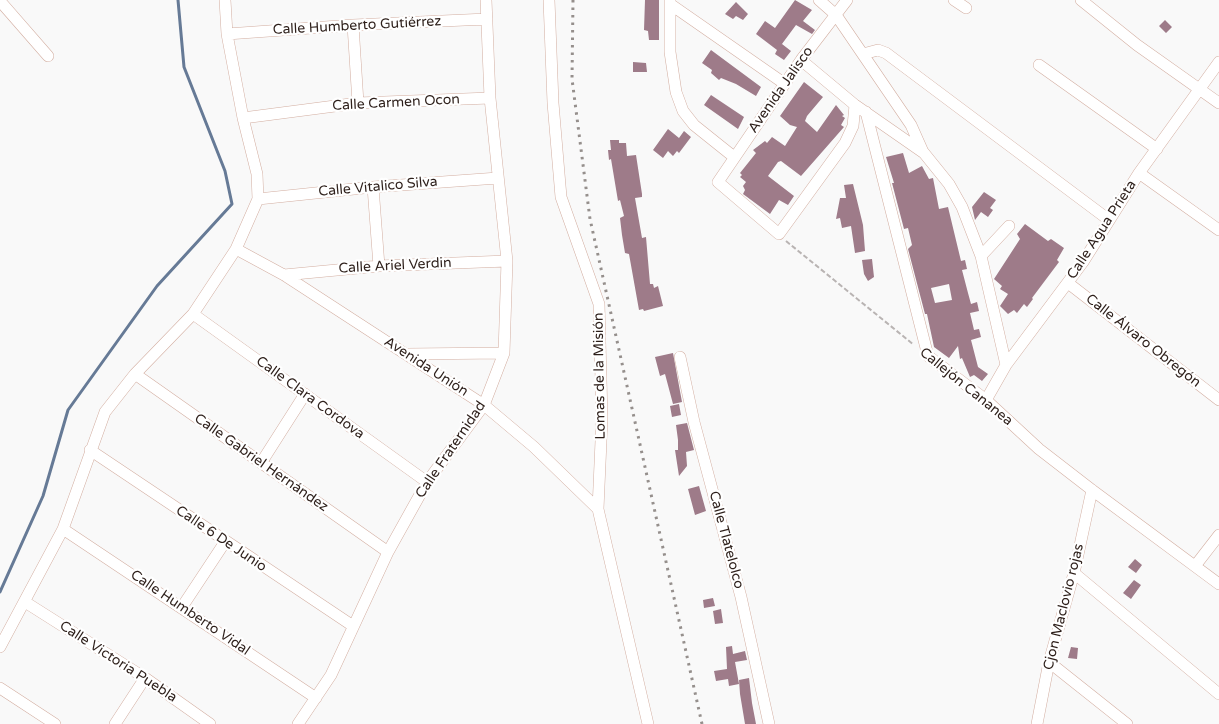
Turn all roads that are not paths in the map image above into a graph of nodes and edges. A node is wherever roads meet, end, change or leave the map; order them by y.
1 (225, 0) edge
2 (486, 0) edge
3 (550, 0) edge
4 (819, 0) edge
5 (847, 0) edge
6 (954, 0) edge
7 (1081, 0) edge
8 (0, 1) edge
9 (670, 2) edge
10 (966, 8) dead end
11 (836, 14) junction
12 (487, 19) junction
13 (353, 25) junction
14 (227, 34) junction
15 (863, 54) junction
16 (48, 56) dead end
17 (801, 60) junction
18 (1219, 62) edge
19 (1039, 65) dead end
20 (785, 84) junction
21 (1199, 89) junction
22 (490, 98) junction
23 (358, 103) junction
24 (1219, 103) edge
25 (855, 105) junction
26 (866, 112) junction
27 (243, 118) junction
28 (1157, 149) junction
29 (924, 153) junction
30 (734, 157) junction
31 (1139, 173) junction
32 (498, 178) junction
33 (373, 186) junction
34 (258, 198) junction
35 (1109, 220) junction
36 (1009, 226) dead end
37 (1219, 230) edge
38 (236, 249) junction
39 (981, 256) junction
40 (507, 261) junction
41 (379, 266) junction
42 (284, 275) junction
43 (1068, 283) junction
44 (193, 314) junction
45 (504, 353) junction
46 (407, 354) junction
47 (680, 357) dead end
48 (1006, 365) junction
49 (135, 374) junction
50 (305, 394) junction
51 (986, 400) junction
52 (1219, 400) edge
53 (484, 405) junction
54 (90, 450) junction
55 (261, 463) junction
56 (427, 482) junction
57 (1092, 490) junction
58 (598, 509) junction
59 (64, 529) junction
60 (1219, 535) edge
61 (225, 542) junction
62 (388, 552) junction
63 (1195, 566) junction
64 (1074, 573) junction
65 (1219, 584) edge
66 (25, 602) junction
67 (182, 607) junction
68 (353, 626) junction
69 (0, 647) edge
70 (1049, 662) junction
71 (145, 678) junction
72 (0, 688) edge
73 (1219, 694) edge
74 (316, 698) junction
75 (56, 724) edge
76 (115, 724) edge
77 (210, 724) edge
78 (298, 724) edge
79 (648, 724) edge
80 (769, 724) edge
81 (1037, 724) edge
82 (1127, 724) edge

1 - 14 street
2 - 12 street, Calle Fraternidad
3 - 58 street, Lomas de la Misión
4 - 11 street
5 - 11 street, Avenida Jalisco
6 - 10 street
7 - 21 street
8 - 16 street
9 - 20 street
9 - 30 street
11 - 15 street
11 - 17 street, Avenida Jalisco
12 - 13 street, Calle Humberto Gutiérrez
12 - 22 street, Calle Fraternidad
13 - 14 street, Calle Humberto Gutiérrez
13 - 23 street
14 - 27 street
15 - 29 street
15 - 35 street
17 - 20 street, Avenida Jalisco
17 - 25 street
18 - 21 street, Calle Agua Prieta
19 - 28 street
20 - 30 street, Avenida Jalisco
21 - 24 street
21 - 28 street, Calle Agua Prieta
22 - 23 street, Calle Carmen Ocon
22 - 32 street, Calle Fraternidad
23 - 27 street, Calle Carmen Ocon
25 - 26 street
25 - 30 street, Avenida Jalisco
26 - 29 street
26 - 51 street, Callejón Cananea
27 - 34 street
28 - 31 street, Calle Agua Prieta
29 - 39 street
31 - 35 street, Calle Agua Prieta
31 - 37 street
32 - 33 street, Calle Vitalico Silva
32 - 40 street, Calle Fraternidad
33 - 34 street, Calle Vitalico Silva
33 - 41 street
34 - 38 street
35 - 43 street, Calle Agua Prieta
36 - 39 street
38 - 42 street, Avenida Unión
38 - 44 street
39 - 48 street
40 - 41 street, Calle Ariel Verdin
40 - 45 street, Calle Fraternidad
41 - 42 street, Calle Ariel Verdin
42 - 46 street, Avenida Unión
43 - 48 street, Calle Agua Prieta
43 - 52 street, Calle Álvaro Obregón
44 - 49 street
44 - 50 street, Calle Clara Cordova
45 - 46 street
45 - 53 street, Calle Fraternidad
46 - 53 street, Avenida Unión
47 - 80 street, Calle Tlatelolco
48 - 51 street, Calle Agua Prieta
49 - 54 street
49 - 55 street, Calle Gabriel Hernández
50 - 55 street
50 - 56 street, Calle Clara Cordova
51 - 57 street, Callejón Cananea
53 - 56 street, Calle Fraternidad
53 - 58 street, Avenida Unión
54 - 59 street
54 - 61 street, Calle 6 De Junio
55 - 62 street, Calle Gabriel Hernández
56 - 62 street, Calle Fraternidad
57 - 63 street, Callejón Cananea
57 - 64 street, Cjon Maclovio rojas
58 - 79 street, Lomas de la Misión
59 - 66 street
59 - 67 street, Calle Humberto Vidal
60 - 63 street
61 - 67 street
61 - 68 street, Calle 6 De Junio
62 - 68 street, Calle Fraternidad
63 - 65 street, Callejón Cananea
64 - 70 street, Cjon Maclovio rojas
64 - 73 street
66 - 69 street
66 - 71 street, Calle Victoria Puebla
67 - 74 street, Calle Humberto Vidal
68 - 74 street, Calle Fraternidad
70 - 81 street, Cjon Maclovio rojas
70 - 82 street
71 - 76 street
71 - 77 street, Calle Victoria Puebla
72 - 75 street
74 - 78 street, Calle Fraternidad

